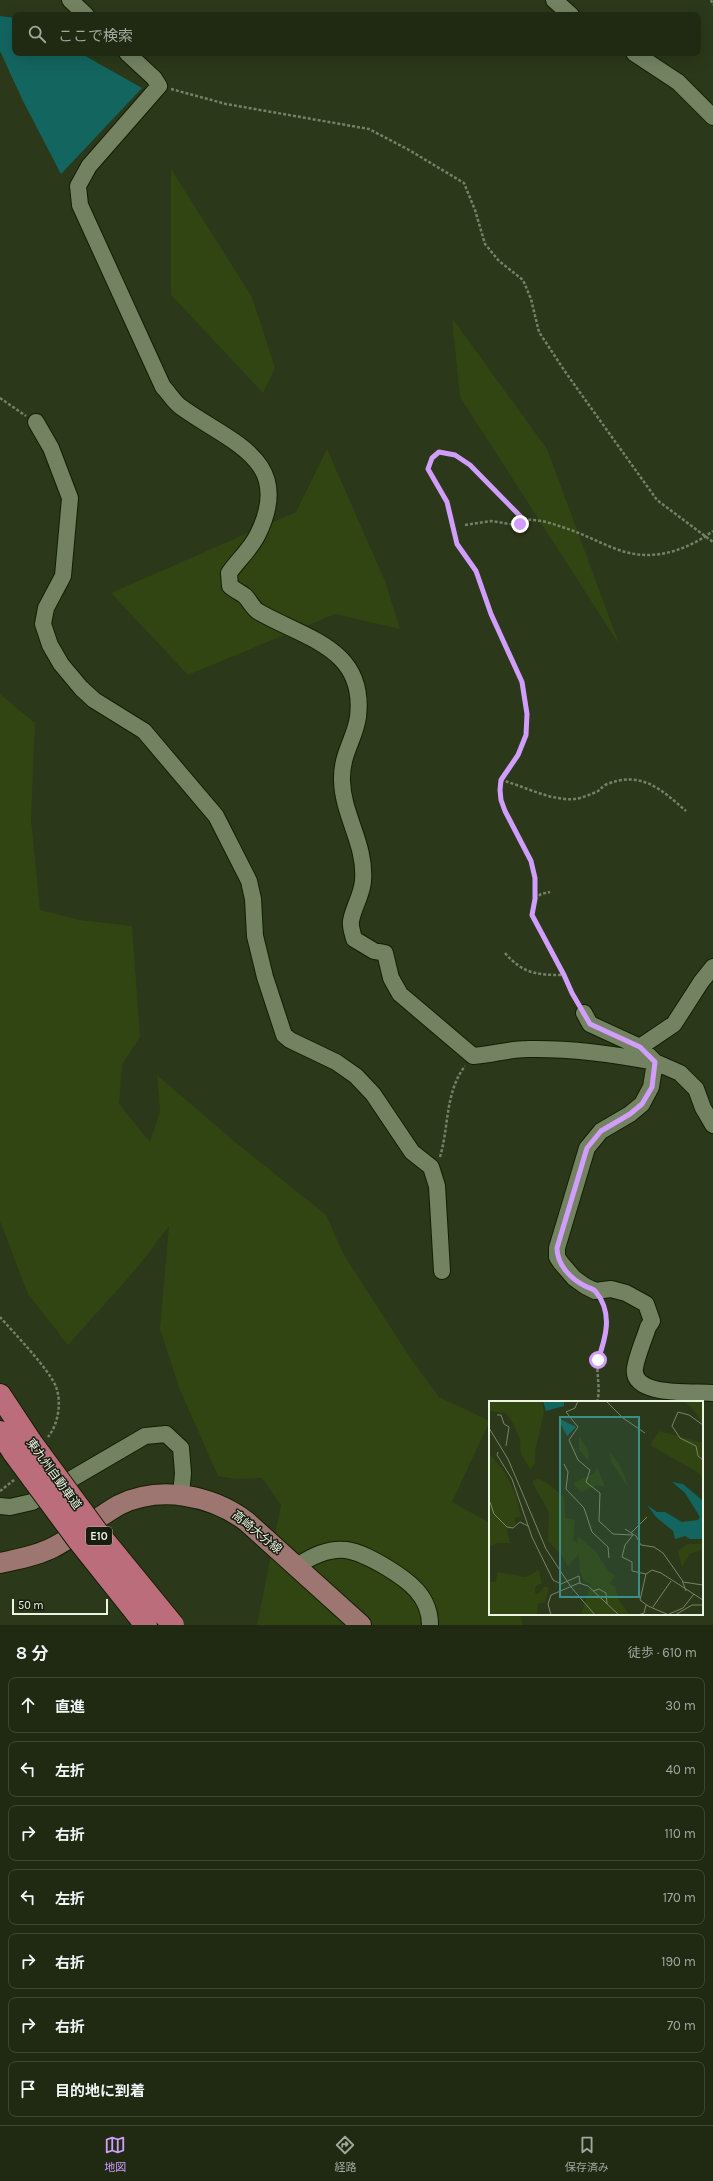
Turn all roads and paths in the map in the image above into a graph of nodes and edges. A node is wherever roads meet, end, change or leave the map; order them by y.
1 (70, 0) edge
2 (554, 0) edge
3 (711, 0) edge
4 (713, 5) edge
5 (83, 12) edge
6 (568, 12) edge
7 (130, 56) edge
8 (639, 56) edge
9 (159, 86) junction
10 (713, 117) edge
11 (0, 398) edge
12 (36, 422) joint
13 (524, 520) junction
14 (465, 525) dead end
15 (713, 530) edge
16 (706, 536) junction
17 (713, 542) edge
18 (501, 780) junction
19 (686, 811) dead end
20 (550, 892) dead end
21 (535, 899) junction
22 (505, 953) dead end
23 (713, 967) edge
24 (564, 975) junction
25 (584, 1013) joint
26 (640, 1047) junction
27 (473, 1056) junction
28 (655, 1062) junction
29 (713, 1125) edge
30 (431, 1168) junction
31 (442, 1271) dead end
32 (595, 1291) junction
33 (0, 1317) edge
34 (713, 1393) edge
35 (0, 1395) edge
36 (597, 1401) edge
37 (0, 1432) edge
38 (30, 1446) junction
39 (18, 1476) dead end
40 (0, 1491) edge
41 (181, 1495) junction
42 (0, 1506) edge
43 (0, 1563) edge
44 (297, 1566) junction
45 (146, 1625) edge
46 (173, 1625) edge
47 (361, 1625) edge
48 (430, 1625) edge

1 - 5 street
2 - 6 street
3 - 4 path
7 - 9 street
8 - 10 street
9 - 16 path
9 - 27 street
11 - 12 path
12 - 30 street
13 - 14 path
13 - 16 path
13 - 18 path
15 - 16 path
16 - 17 path
18 - 19 path
18 - 21 path
20 - 21 path
21 - 24 path
22 - 24 path
23 - 26 street
24 - 25 path
25 - 26 street
26 - 28 street
27 - 28 street
27 - 30 path
28 - 29 street
28 - 32 street
30 - 31 street
32 - 34 street
32 - 36 path
33 - 38 path
35 - 38 highway, 東九州自動車道 / E10
37 - 38 highway, 東九州自動車道 / E10
38 - 45 highway, 東九州自動車道 / E10, bridge
38 - 46 highway, 東九州自動車道 / E10, bridge
39 - 40 path
41 - 42 street
41 - 43 main road, 高崎大分線
41 - 44 main road, 高崎大分線
44 - 47 main road, 高崎大分線
44 - 48 street

